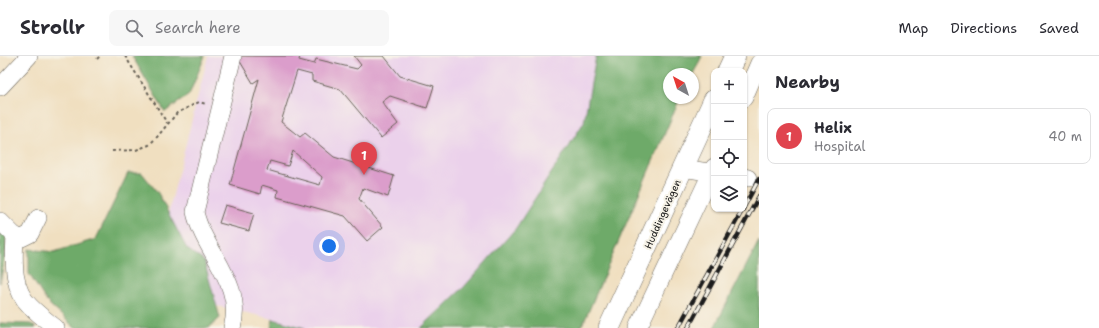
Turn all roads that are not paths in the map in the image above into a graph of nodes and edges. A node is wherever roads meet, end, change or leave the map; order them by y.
1 (233, 56) edge
2 (735, 56) edge
3 (22, 59) edge
4 (759, 63) edge
5 (729, 68) edge
6 (0, 87) edge
7 (747, 91) edge
8 (712, 104) edge
9 (683, 168) junction
10 (711, 171) edge
11 (711, 175) edge
12 (38, 218) dead end
13 (0, 221) edge
14 (15, 236) junction
15 (56, 328) edge
16 (232, 328) edge
17 (610, 328) edge
18 (638, 328) edge

1 - 16 street
2 - 5 main road
3 - 6 street
4 - 7 street
8 - 9 main road, Huddingevägen
9 - 10 street
9 - 17 main road, Huddingevägen
11 - 18 street
12 - 14 street
13 - 14 street
14 - 15 street

